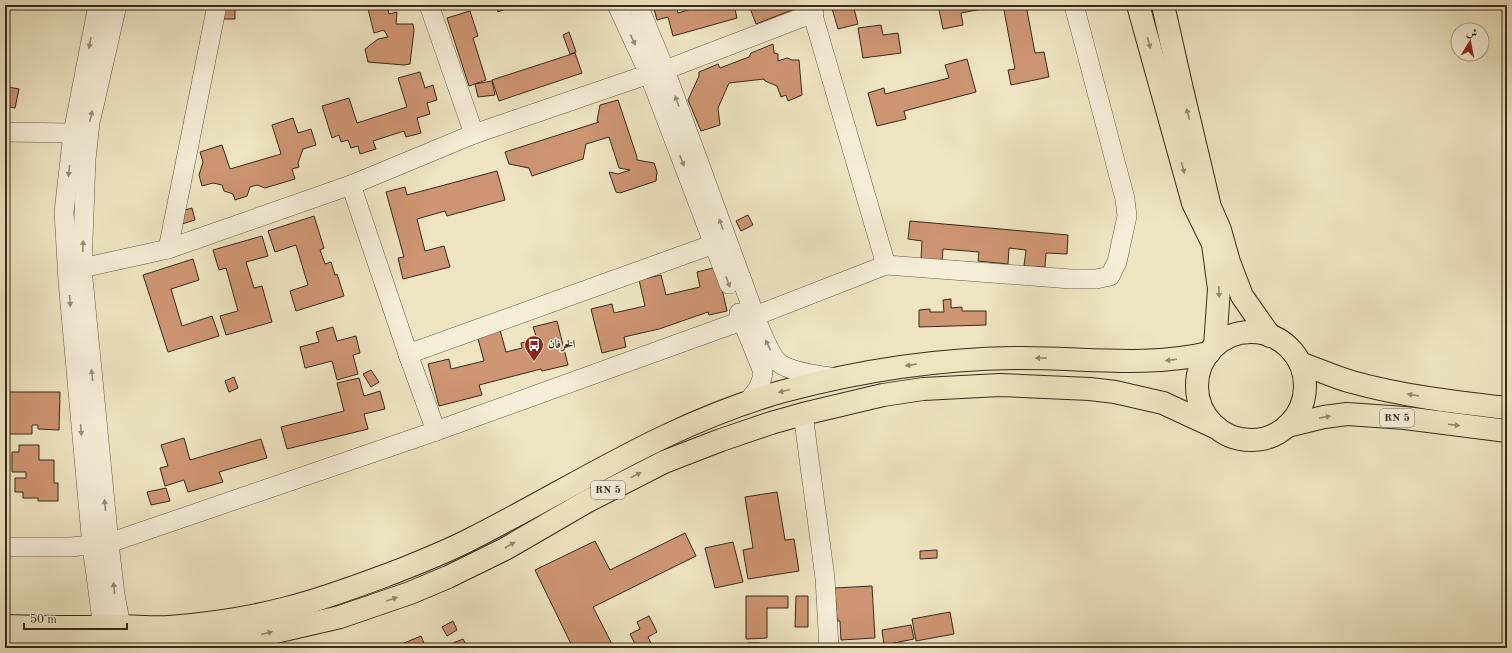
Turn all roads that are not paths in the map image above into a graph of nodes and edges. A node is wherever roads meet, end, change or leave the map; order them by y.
1 (98, 5) edge
2 (117, 5) edge
3 (217, 5) edge
4 (429, 5) edge
5 (617, 5) edge
6 (638, 5) edge
7 (1074, 5) edge
8 (1138, 5) edge
9 (1163, 5) edge
10 (812, 9) edge
11 (657, 72) junction
12 (5, 132) edge
13 (73, 133) junction
14 (474, 134) junction
15 (351, 185) junction
16 (714, 244) junction
17 (168, 249) junction
18 (886, 265) junction
19 (82, 268) junction
20 (748, 319) junction
21 (1270, 336) junction
22 (1212, 349) junction
23 (408, 354) junction
24 (1300, 363) junction
25 (836, 378) junction
26 (746, 403) junction
27 (1507, 408) edge
28 (803, 414) junction
29 (1287, 426) junction
30 (1217, 428) junction
31 (436, 431) junction
32 (1507, 431) edge
33 (100, 545) junction
34 (5, 547) edge
35 (5, 626) edge
36 (112, 627) junction
37 (5, 647) edge
38 (828, 648) edge

1 -> 13 street
19 -> 2 street
3 - 17 street
4 - 14 street
5 -> 11 street
6 - 11 street
7 - 18 street
8 -> 22 highway
21 -> 9 highway
10 - 11 street
10 - 18 street
11 - 14 street
11 -> 16 street
20 -> 11 street
12 - 13 street
13 -> 33 street
14 - 15 street
15 - 17 street
15 - 23 street
16 -> 20 street
16 - 23 street
17 - 19 street
18 - 20 street
33 -> 19 street
25 -> 20 street
20 - 26 street
20 - 31 street
21 - 22 highway
21 - 24 highway
22 -> 25 highway, RN 5
22 - 30 highway
23 - 31 street
27 -> 24 highway, RN 5
24 - 29 highway
25 -> 26 highway, RN 5
26 - 36 highway, RN 5
28 - 30 highway, RN 5
37 -> 28 highway, RN 5
28 - 38 street
29 - 30 highway
29 -> 32 highway, RN 5
31 - 33 street
33 - 34 street
33 - 36 street
35 - 36 highway, RN 5

